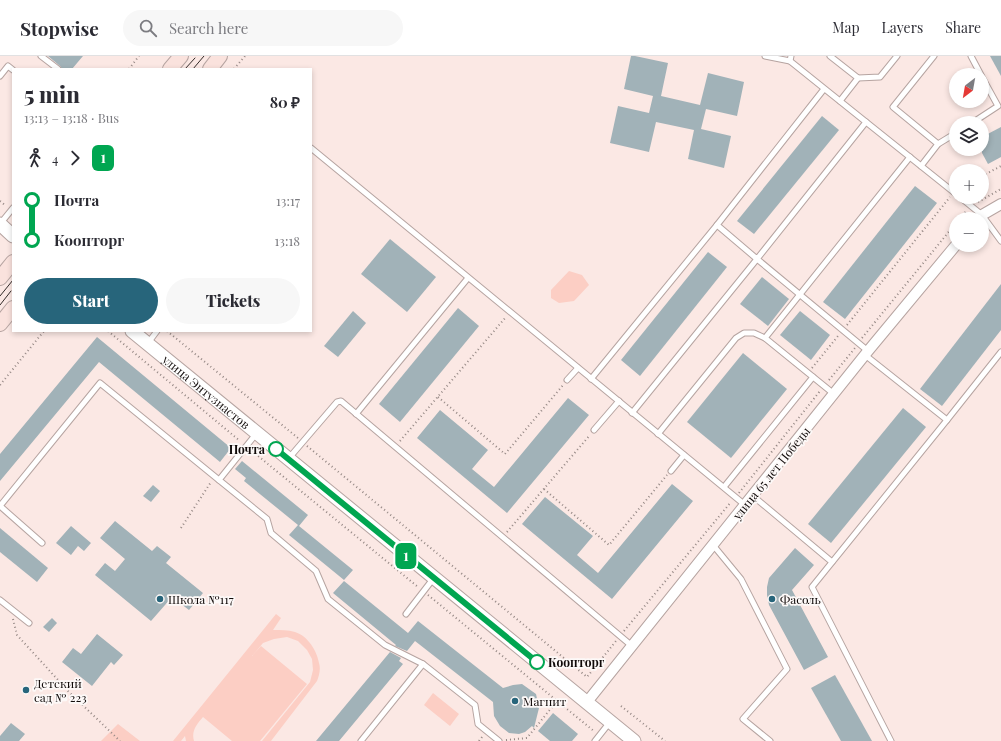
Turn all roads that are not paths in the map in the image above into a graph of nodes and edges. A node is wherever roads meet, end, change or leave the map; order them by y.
1 (41, 56) edge
2 (181, 56) edge
3 (765, 56) edge
4 (830, 56) edge
5 (897, 56) edge
6 (934, 56) edge
7 (971, 56) edge
8 (790, 58) edge
9 (57, 68) edge
10 (171, 68) edge
11 (978, 68) edge
12 (12, 69) edge
13 (0, 76) edge
14 (858, 78) junction
15 (824, 89) junction
16 (989, 89) edge
17 (840, 101) junction
18 (983, 116) edge
19 (866, 122) junction
20 (949, 137) edge
21 (938, 144) junction
22 (312, 149) edge
23 (910, 157) junction
24 (921, 166) junction
25 (949, 188) edge
26 (967, 204) edge
27 (1001, 204) edge
28 (12, 209) edge
29 (975, 212) edge
30 (988, 212) edge
31 (0, 224) edge
32 (717, 225) junction
33 (989, 227) edge
34 (12, 235) edge
35 (1001, 241) edge
36 (950, 252) edge
37 (757, 259) junction
38 (12, 263) edge
39 (0, 278) edge
40 (468, 278) junction
41 (800, 294) junction
42 (12, 309) edge
43 (0, 324) edge
44 (133, 332) edge
45 (156, 332) edge
46 (765, 338) junction
47 (147, 343) junction
48 (1001, 352) edge
49 (866, 353) junction
50 (578, 368) junction
51 (813, 377) junction
52 (591, 379) junction
53 (567, 380) road end
54 (834, 394) junction
55 (618, 401) junction
56 (632, 412) junction
57 (356, 414) junction
58 (947, 420) junction
59 (594, 430) road end
60 (257, 433) junction
61 (658, 434) junction
62 (684, 455) junction
63 (288, 459) junction
64 (671, 471) road end
65 (217, 478) junction
66 (724, 487) junction
67 (753, 496) junction
68 (745, 505) junction
69 (42, 543) dead end
70 (713, 545) junction
71 (832, 562) junction
72 (434, 578) junction
73 (0, 600) edge
74 (406, 614) dead end
75 (29, 623) dead end
76 (632, 646) junction
77 (423, 664) junction
78 (587, 702) junction
79 (610, 722) junction
80 (361, 741) edge
81 (500, 741) edge
82 (595, 741) edge
83 (634, 741) edge
84 (770, 741) edge
85 (891, 741) edge

1 - 9 lane
2 - 10 main road
3 - 8 lane
4 - 14 lane
5 - 14 lane
6 - 21 lane
7 - 11 lane
8 - 15 lane
12 - 13 lane
14 - 17 lane
15 - 17 lane
15 - 32 lane
16 - 18 lane
17 - 19 lane
19 - 23 lane
19 - 37 lane
20 - 21 lane
21 - 24 lane
22 - 40 lane
23 - 24 lane
23 - 41 lane
24 - 25 lane
26 - 29 lane
27 - 30 street
28 - 31 lane
31 - 34 street
32 - 37 lane
32 - 52 lane
33 - 35 lane
36 - 49 street, улица 65 лет Победы
37 - 41 lane
37 - 56 lane
38 - 39 main road
40 - 50 lane
40 - 57 lane
41 - 46 lane
41 - 49 lane
42 - 43 main road
44 - 47 street, улица Энтузиастов
45 - 47 lane
46 - 51 lane
46 - 61 lane
47 - 60 street, улица Энтузиастов
48 - 58 lane
49 - 54 street, улица 65 лет Победы
49 - 58 lane
50 - 52 lane
50 - 53 lane
51 - 54 lane
51 - 66 lane
52 - 55 lane
54 - 67 street, улица 65 лет Победы
55 - 56 lane
55 - 59 lane
56 - 61 lane
57 - 63 lane
57 - 76 lane
58 - 71 lane
60 - 63 street, улица Энтузиастов
60 - 65 lane
61 - 62 lane
62 - 64 lane
62 - 66 lane
63 - 72 street, улица Энтузиастов
65 - 69 lane
65 - 77 lane
66 - 68 lane
67 - 68 street, улица 65 лет Победы
67 - 71 lane
68 - 70 street, улица 65 лет Победы
70 - 76 street, улица 65 лет Победы
70 - 84 lane
71 - 85 lane
72 - 74 lane
72 - 78 street, улица Энтузиастов
73 - 75 lane
76 - 78 street, улица 65 лет Победы
77 - 80 lane
77 - 81 lane
78 - 79 street, улица Энтузиастов
79 - 82 lane
79 - 83 street, улица Энтузиастов

